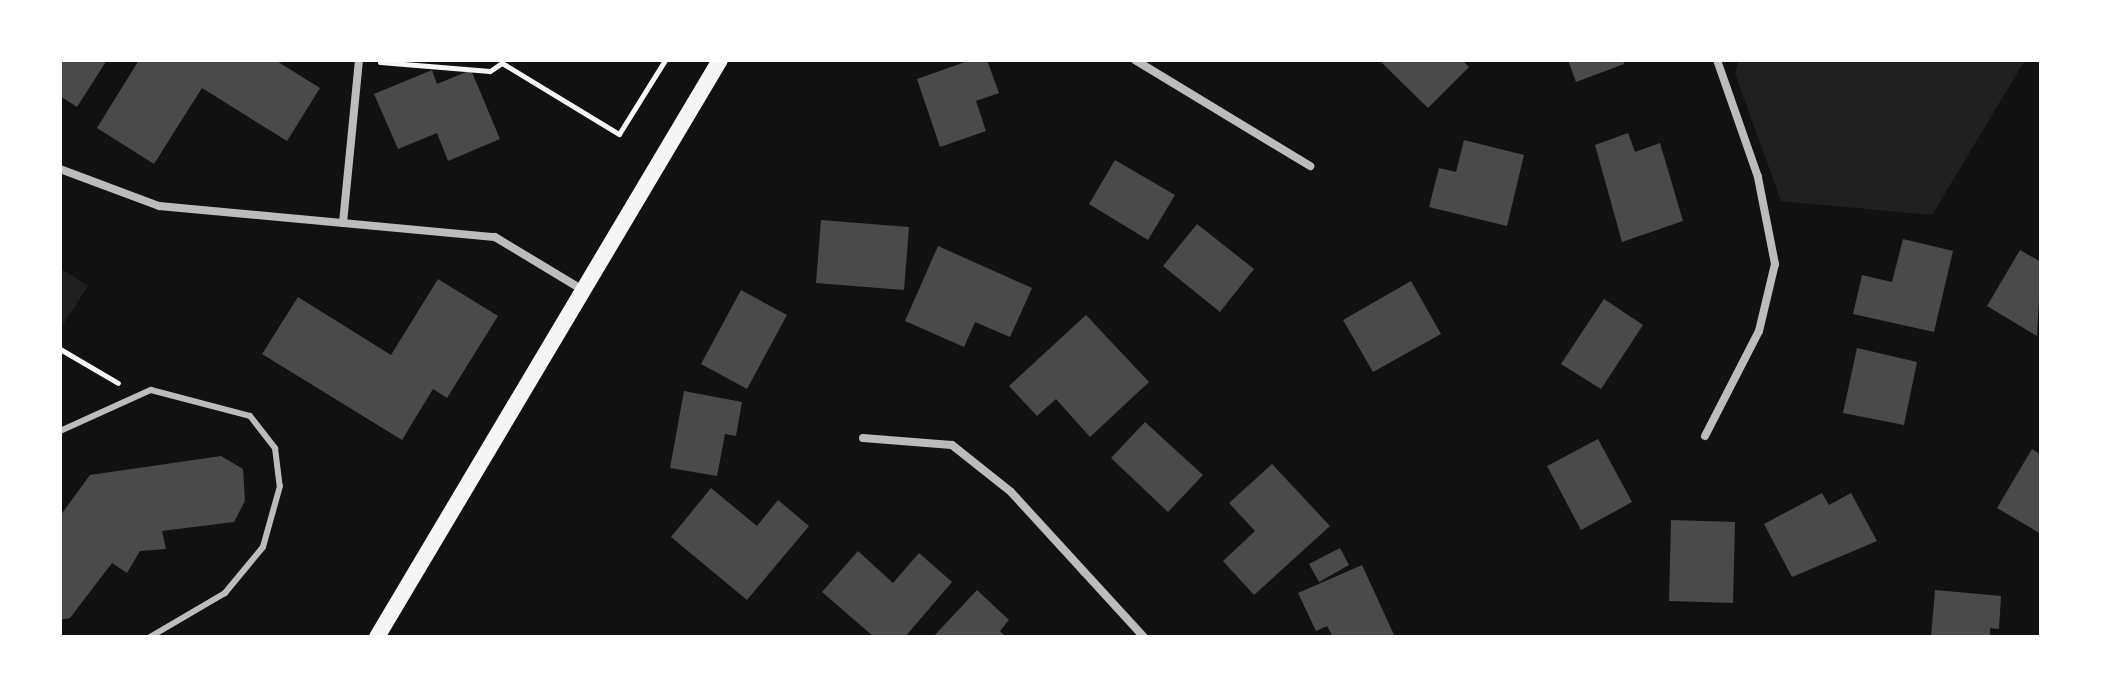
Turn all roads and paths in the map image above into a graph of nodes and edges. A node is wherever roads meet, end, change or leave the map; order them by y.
1 (665, 60) edge
2 (720, 60) edge
3 (1135, 60) edge
4 (1717, 60) edge
5 (359, 61) edge
6 (1310, 166) dead end
7 (60, 169) edge
8 (343, 223) junction
9 (584, 290) junction
10 (60, 349) edge
11 (139, 395) junction
12 (60, 431) edge
13 (1705, 436) dead end
14 (863, 438) dead end
15 (150, 637) edge
16 (377, 637) edge
17 (1144, 637) edge

1 - 5 path
2 - 9 main road
3 - 6 street
4 - 13 street
5 - 8 street
7 - 8 street
8 - 9 street
9 - 16 main road
10 - 11 path
11 - 12 lane
11 - 15 lane
14 - 17 street

